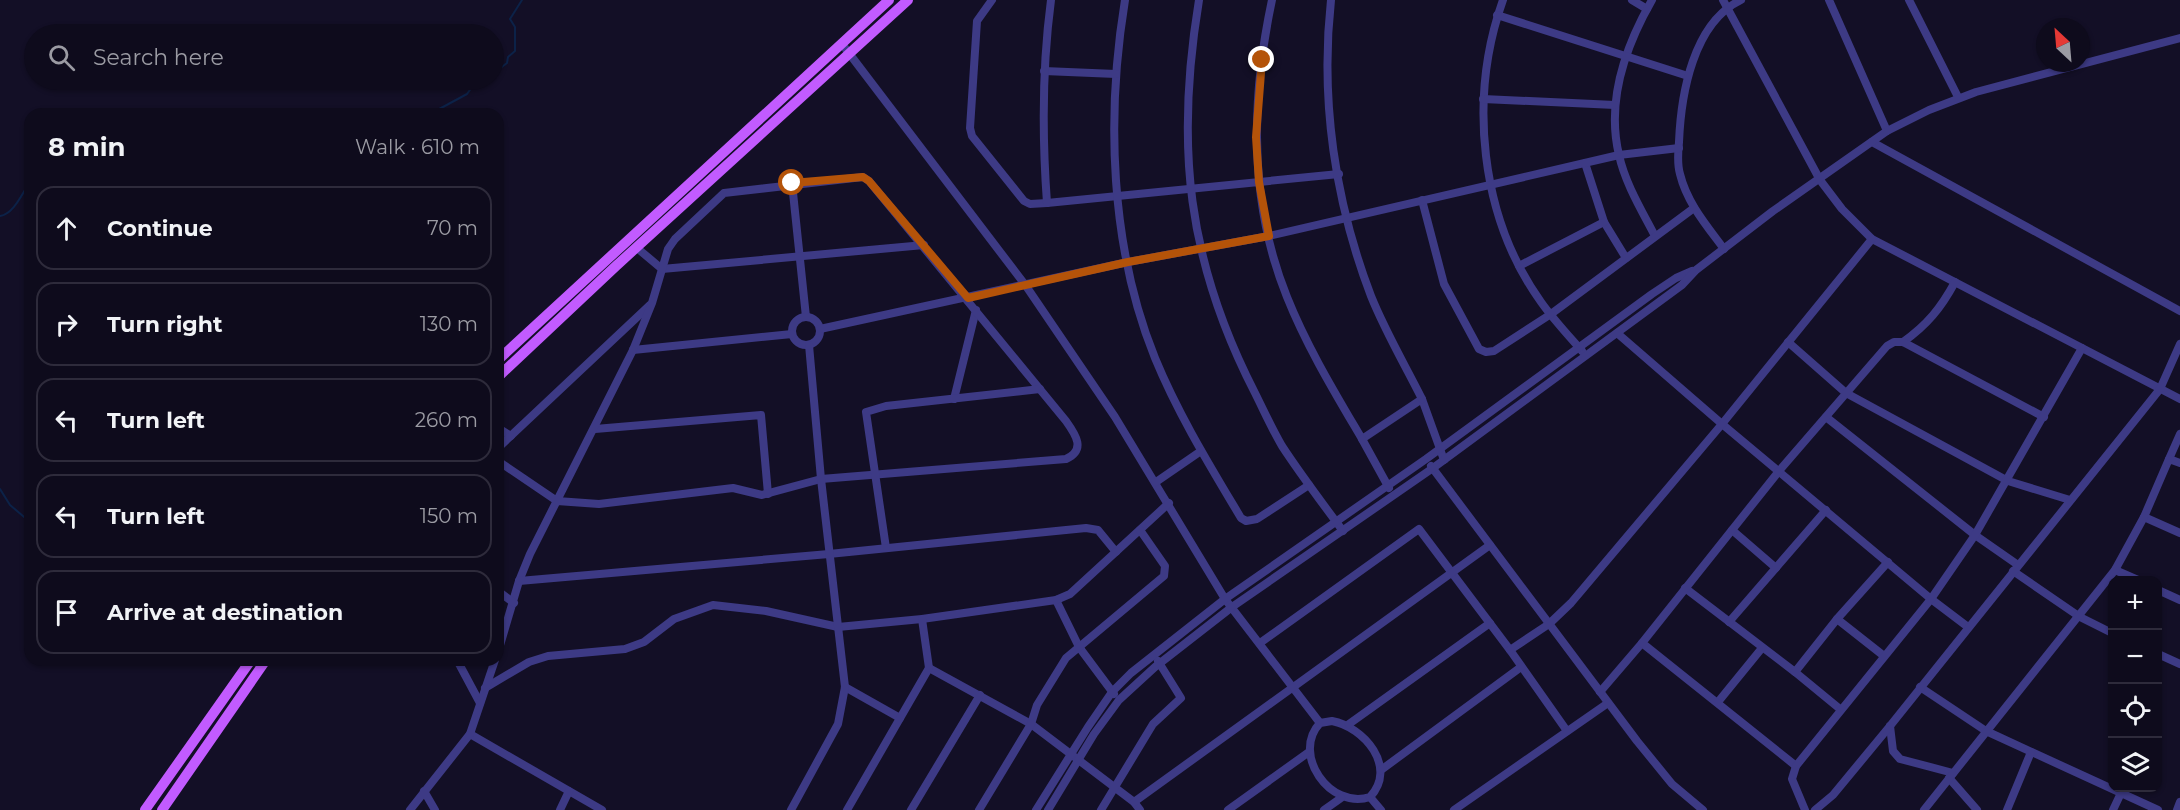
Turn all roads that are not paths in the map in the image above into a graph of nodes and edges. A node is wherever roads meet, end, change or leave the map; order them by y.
1 (889, 0) edge
2 (909, 0) edge
3 (992, 0) edge
4 (1051, 0) edge
5 (1125, 0) edge
6 (1199, 0) edge
7 (1272, 0) edge
8 (1331, 0) edge
9 (1503, 0) edge
10 (1632, 0) edge
11 (1652, 0) edge
12 (1741, 0) edge
13 (1829, 0) edge
14 (1909, 0) edge
15 (1725, 3) edge
16 (1647, 9) junction
17 (1497, 15) junction
18 (2180, 38) edge
19 (842, 44) junction
20 (850, 54) junction
21 (1625, 55) junction
22 (1044, 71) junction
23 (1116, 74) junction
24 (1688, 76) junction
25 (1958, 97) junction
26 (1483, 99) junction
27 (1615, 105) junction
28 (1887, 131) junction
29 (1872, 142) junction
30 (1678, 148) junction
31 (1619, 155) junction
32 (1585, 163) junction
33 (1339, 174) junction
34 (1820, 180) junction
35 (1259, 182) junction
36 (792, 183) junction
37 (1491, 184) junction
38 (1191, 187) junction
39 (1119, 196) junction
40 (1422, 200) junction
41 (1047, 203) junction
42 (1694, 208) junction
43 (1345, 217) junction
44 (1604, 222) junction
45 (1269, 236) junction
46 (1655, 236) junction
47 (1872, 239) junction
48 (924, 245) junction
49 (637, 248) junction
50 (1199, 248) junction
51 (1724, 249) junction
52 (801, 258) junction
53 (1626, 258) junction
54 (1128, 262) junction
55 (1520, 266) junction
56 (662, 269) junction
57 (1696, 270) junction
58 (1954, 282) junction
59 (1026, 286) junction
60 (968, 298) junction
61 (652, 303) junction
62 (1632, 309) junction
63 (976, 310) junction
64 (2180, 311) edge
65 (1551, 314) junction
66 (806, 317) junction
67 (1638, 317) junction
68 (820, 329) junction
69 (1617, 333) junction
70 (792, 334) junction
71 (1788, 342) junction
72 (1903, 342) junction
73 (2180, 344) edge
74 (809, 345) junction
75 (1579, 348) junction
76 (2082, 348) junction
77 (633, 350) junction
78 (504, 354) edge
79 (1586, 356) junction
80 (504, 371) edge
81 (1546, 372) junction
82 (1552, 381) junction
83 (1040, 389) junction
84 (2160, 389) junction
85 (1846, 393) junction
86 (954, 399) junction
87 (1422, 399) junction
88 (2180, 399) edge
89 (1504, 402) junction
90 (1510, 412) junction
91 (1826, 417) junction
92 (2044, 417) junction
93 (1722, 424) junction
94 (595, 429) junction
95 (504, 432) edge
96 (2180, 434) edge
97 (511, 436) junction
98 (1362, 439) junction
99 (504, 442) edge
100 (1440, 448) junction
101 (1202, 451) junction
102 (1426, 459) junction
103 (2169, 459) junction
104 (1444, 460) junction
105 (2180, 463) edge
106 (504, 465) edge
107 (1433, 468) junction
108 (1779, 471) junction
109 (875, 475) junction
110 (821, 479) junction
111 (2008, 481) junction
112 (1156, 482) junction
113 (1309, 485) junction
114 (1387, 486) junction
115 (768, 494) junction
116 (1393, 496) junction
117 (2070, 500) junction
118 (557, 501) junction
119 (1169, 503) junction
120 (1826, 510) junction
121 (2144, 517) junction
122 (1336, 522) junction
123 (1140, 530) junction
124 (1732, 530) junction
125 (1343, 531) junction
126 (2180, 533) edge
127 (1975, 536) junction
128 (1490, 545) junction
129 (886, 548) junction
130 (1116, 552) junction
131 (829, 554) junction
132 (1283, 558) junction
133 (1888, 562) junction
134 (1290, 568) junction
135 (1776, 568) junction
136 (2016, 568) junction
137 (2115, 570) junction
138 (1453, 572) junction
139 (2129, 576) edge
140 (519, 581) junction
141 (1685, 588) junction
142 (2162, 592) edge
143 (504, 596) edge
144 (1225, 599) junction
145 (1931, 599) junction
146 (1056, 600) junction
147 (2180, 600) edge
148 (514, 603) junction
149 (1232, 607) junction
150 (2080, 617) junction
151 (922, 619) junction
152 (1837, 619) junction
153 (1729, 622) junction
154 (1490, 623) junction
155 (1549, 624) junction
156 (838, 627) junction
157 (1968, 627) junction
158 (2108, 631) edge
159 (504, 634) edge
160 (1260, 643) junction
161 (1642, 643) junction
162 (1079, 647) junction
163 (1762, 648) junction
164 (1510, 650) junction
165 (1153, 655) junction
166 (1884, 656) junction
167 (2162, 656) edge
168 (1160, 663) junction
169 (2180, 663) edge
170 (247, 666) edge
171 (262, 666) edge
172 (460, 666) edge
173 (493, 666) edge
174 (1521, 667) junction
175 (929, 668) junction
176 (1795, 672) junction
177 (845, 687) junction
178 (1292, 687) junction
179 (1920, 687) junction
180 (485, 688) junction
181 (1112, 692) junction
182 (1600, 692) junction
183 (980, 695) junction
184 (1119, 700) junction
185 (1718, 702) junction
186 (480, 703) junction
187 (1608, 703) junction
188 (1840, 709) junction
189 (900, 718) junction
190 (1320, 723) junction
191 (1031, 724) junction
192 (1349, 724) junction
193 (1890, 726) junction
194 (1567, 731) junction
195 (1986, 731) junction
196 (470, 734) junction
197 (1071, 752) junction
198 (2031, 752) junction
199 (1309, 753) junction
200 (1079, 758) junction
201 (1796, 766) junction
202 (1381, 770) junction
203 (1951, 776) junction
204 (1115, 786) junction
205 (424, 791) junction
206 (569, 791) junction
207 (2121, 793) junction
208 (1370, 797) junction
209 (1341, 798) junction
210 (1134, 802) junction
211 (2180, 802) edge
212 (2010, 809) edge
213 (145, 810) edge
214 (162, 810) edge
215 (410, 810) edge
216 (435, 810) edge
217 (560, 810) edge
218 (602, 810) edge
219 (791, 810) edge
220 (848, 810) edge
221 (911, 810) edge
222 (979, 810) edge
223 (1036, 810) edge
224 (1048, 810) edge
225 (1101, 810) edge
226 (1140, 810) edge
227 (1228, 810) edge
228 (1324, 810) edge
229 (1381, 810) edge
230 (1454, 810) edge
231 (1703, 810) edge
232 (1805, 810) edge
233 (1815, 810) edge
234 (1924, 810) edge
235 (1977, 810) edge
236 (2113, 810) edge
237 (2158, 810) edge
238 (2177, 810) edge

1 - 19 main road
2 - 20 main road
3 - 41 street
4 - 22 street
5 - 23 street
6 - 38 street
7 - 35 street
8 - 33 street
9 - 17 street
10 - 16 street
11 - 16 street
12 - 15 street
13 - 28 street
14 - 25 street
15 - 24 street
15 - 34 street
16 - 21 street
17 - 21 street
17 - 26 street
18 - 25 street
19 - 20 street
19 - 78 main road
20 - 49 main road
20 - 59 street
21 - 24 street
21 - 27 street
22 - 23 street
22 - 41 street
23 - 39 street
24 - 30 street
25 - 28 street
26 - 27 street
26 - 37 street
27 - 31 street
28 - 29 street
29 - 34 street
29 - 64 street
30 - 31 street
30 - 42 street
31 - 32 street
31 - 46 street
32 - 37 street
32 - 44 street
33 - 35 street
33 - 43 street
34 - 47 street
34 - 51 street
35 - 38 street
35 - 45 street
36 - 48 street
36 - 52 street
36 - 56 street
37 - 40 street
37 - 55 street
38 - 39 street
38 - 50 street
39 - 41 street
39 - 54 street
40 - 43 street
40 - 65 street
42 - 46 street
42 - 51 street
43 - 45 street
43 - 87 street
44 - 53 street
44 - 55 street
45 - 50 street
45 - 98 street
46 - 53 street
47 - 58 street
47 - 71 street
48 - 52 street
48 - 60 street
49 - 56 street
49 - 80 main road
50 - 54 street
50 - 113 street
51 - 57 street
52 - 56 street
52 - 66 street
53 - 65 street
54 - 59 street
54 - 101 street
55 - 65 street
56 - 61 street
57 - 62 street
57 - 67 street
58 - 72 street
58 - 76 street
59 - 60 street
59 - 112 street
60 - 63 street
60 - 68 street
61 - 77 street
61 - 97 street
62 - 67 street
62 - 75 street
63 - 83 street
63 - 86 street
65 - 75 street
66 - 68 street
66 - 70 street
67 - 69 street
68 - 74 street
69 - 79 street
69 - 93 street
70 - 74 street
70 - 77 street
71 - 85 street
71 - 93 street
72 - 85 street
72 - 92 street
73 - 84 street
74 - 110 street
75 - 79 street
75 - 81 street
76 - 84 street
76 - 92 street
77 - 94 street
79 - 82 street
81 - 82 street
81 - 89 street
82 - 90 street
83 - 86 street
83 - 109 street
84 - 88 street
84 - 117 street
85 - 91 street
85 - 111 street
86 - 109 street
87 - 98 street
87 - 100 street
89 - 90 street
89 - 100 street
90 - 104 street
91 - 108 street
91 - 127 street
92 - 111 street
93 - 108 street
93 - 155 street
94 - 115 street
94 - 118 street
95 - 97 street
96 - 103 street
97 - 99 street
98 - 114 street
100 - 102 street
100 - 104 street
101 - 112 street
101 - 113 street
102 - 107 street
102 - 114 street
103 - 105 street
103 - 121 street
104 - 107 street
106 - 118 street
107 - 116 street
107 - 128 street
108 - 120 street
108 - 124 street
109 - 110 street
109 - 129 street
110 - 115 street
110 - 131 street
111 - 117 street
111 - 127 street
112 - 119 street
113 - 122 street
114 - 116 street
114 - 122 street
115 - 118 street
116 - 125 street
117 - 136 street
118 - 140 street
119 - 123 street
119 - 144 street
120 - 133 street
120 - 135 street
121 - 126 street
121 - 137 street
122 - 125 street
122 - 132 street
123 - 130 street
123 - 162 street
124 - 135 street
124 - 141 street
125 - 134 street
127 - 136 street
127 - 145 street
128 - 138 street
128 - 155 street
129 - 130 street
129 - 131 street
130 - 146 street
131 - 140 street
131 - 156 street
132 - 134 street
132 - 144 street
133 - 145 street
133 - 152 street
134 - 149 street
135 - 153 street
136 - 150 street
136 - 157 street
137 - 139 street
137 - 150 street
138 - 154 street
138 - 160 street
138 - 178 street
140 - 148 street
141 - 153 street
141 - 161 street
142 - 147 street
143 - 148 street
144 - 149 street
144 - 165 street
145 - 157 street
145 - 166 street
146 - 151 street
146 - 162 street
148 - 159 street
149 - 160 street
149 - 168 street
150 - 158 street
150 - 195 street
151 - 156 street
151 - 175 street
152 - 166 street
152 - 176 street
153 - 163 street
154 - 164 street
154 - 192 street
155 - 164 street
155 - 182 street
156 - 177 street
156 - 180 street
157 - 179 street
160 - 178 street
161 - 182 street
161 - 185 street
162 - 181 street
162 - 191 street
163 - 176 street
163 - 185 street
164 - 174 street
165 - 168 street
165 - 181 street
166 - 188 street
167 - 169 street
168 - 184 street
168 - 204 street
170 - 213 main road
171 - 214 main road
172 - 186 street
173 - 180 street
174 - 194 street
174 - 202 street
175 - 183 street
175 - 189 street
176 - 188 street
177 - 189 street
177 - 219 street
178 - 190 street
178 - 210 street
179 - 193 street
179 - 195 street
180 - 186 street
181 - 184 street
181 - 197 street
182 - 187 street
183 - 191 street
183 - 221 street
184 - 200 street
185 - 201 street
186 - 196 street
187 - 194 street
187 - 231 street
188 - 201 street
189 - 220 street
190 - 192 street
190 - 199 street
191 - 197 street
191 - 222 street
192 - 202 street
193 - 203 street
193 - 233 street
194 - 230 street
195 - 198 street
195 - 203 street
196 - 205 street
196 - 206 street
197 - 200 street
197 - 223 street
198 - 207 street
198 - 212 street
199 - 209 street
199 - 227 street
200 - 204 street
200 - 224 street
201 - 232 street
202 - 208 street
203 - 234 street
203 - 235 street
204 - 210 street
204 - 225 street
205 - 215 street
205 - 216 street
206 - 217 street
206 - 218 street
207 - 236 street
207 - 237 street
208 - 209 street
208 - 229 street
209 - 228 street
210 - 226 street
211 - 238 street

